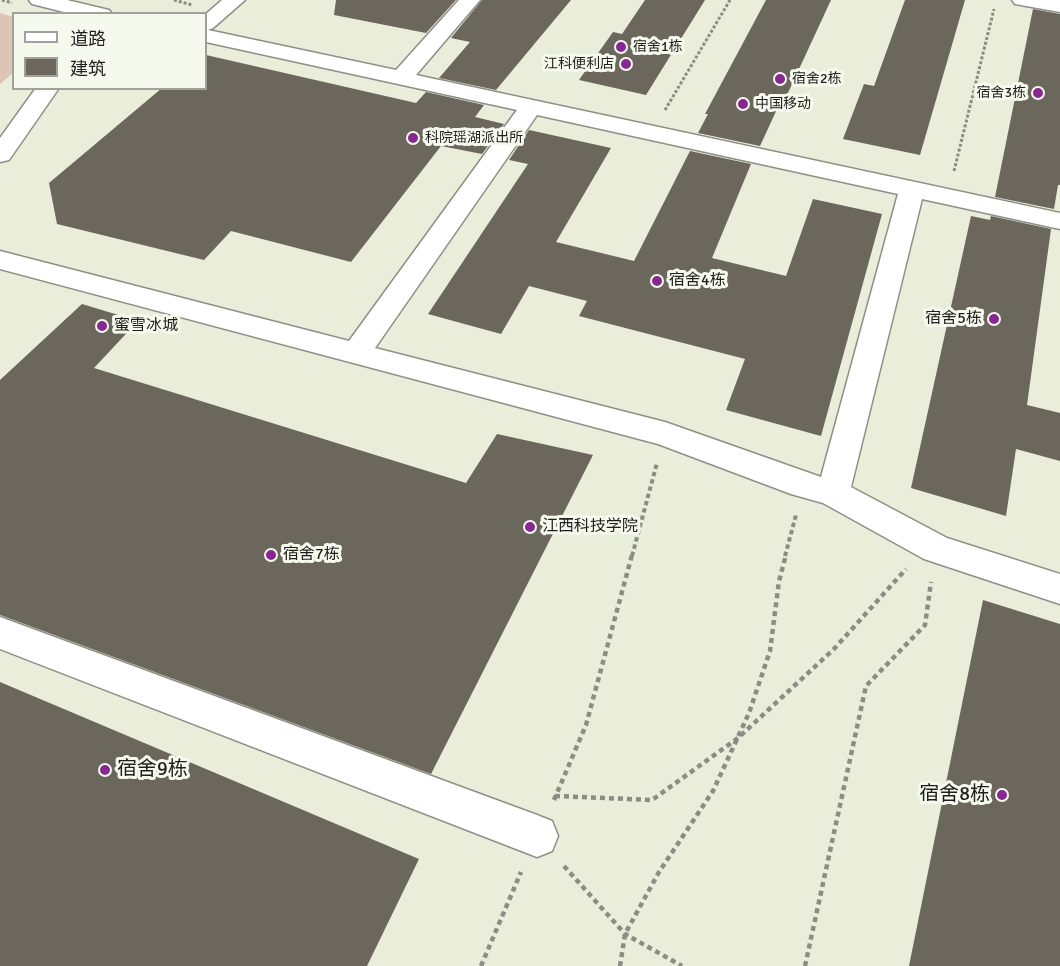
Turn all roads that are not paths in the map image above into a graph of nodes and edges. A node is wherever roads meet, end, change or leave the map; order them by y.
1 (39, 0) edge
2 (235, 0) edge
3 (470, 0) edge
4 (1022, 0) edge
5 (1060, 6) edge
6 (93, 12) edge
7 (207, 23) edge
8 (207, 36) edge
9 (400, 79) junction
10 (47, 90) edge
11 (531, 107) junction
12 (0, 155) edge
13 (912, 190) junction
14 (1060, 220) edge
15 (0, 260) edge
16 (356, 353) junction
17 (832, 493) junction
18 (1060, 588) edge
19 (0, 633) edge
20 (537, 836) road end

1 - 6 street
2 - 7 street
3 - 9 street
4 - 5 street
8 - 9 street
9 - 11 street
10 - 12 street
11 - 13 street
11 - 16 street
13 - 14 street
13 - 17 street
15 - 16 street
16 - 17 street
17 - 18 street
19 - 20 street

